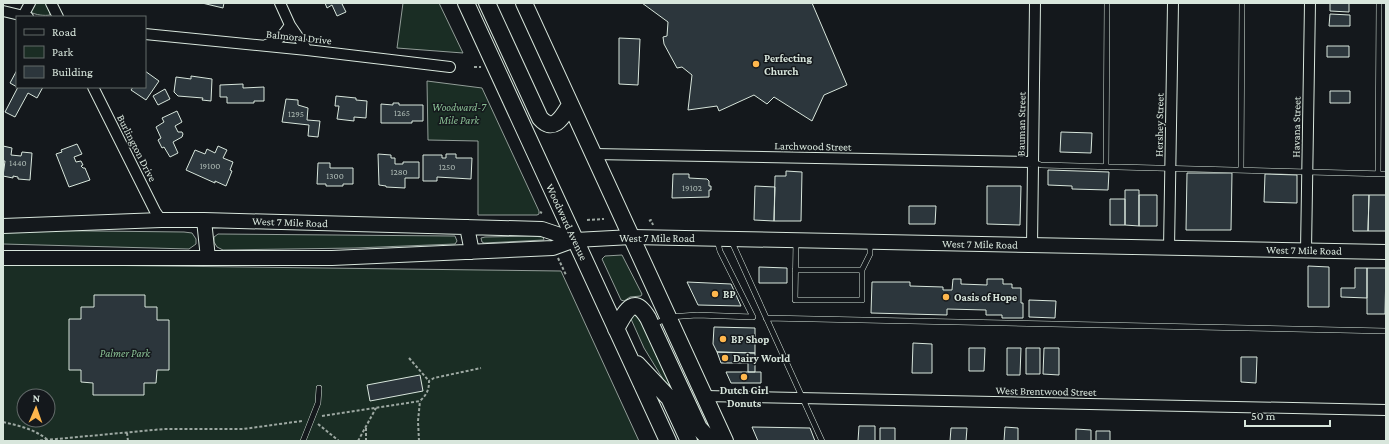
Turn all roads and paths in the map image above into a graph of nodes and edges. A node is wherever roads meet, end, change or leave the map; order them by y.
1 (30, 3) edge
2 (51, 3) edge
3 (280, 3) edge
4 (466, 3) edge
5 (487, 3) edge
6 (514, 3) edge
7 (524, 3) edge
8 (1035, 3) edge
9 (1107, 3) edge
10 (1173, 3) edge
11 (1242, 3) edge
12 (1310, 3) edge
13 (1379, 3) edge
14 (3, 11) edge
15 (25, 16) edge
16 (58, 16) edge
17 (533, 22) junction
18 (290, 25) junction
19 (146, 34) edge
20 (265, 45) junction
21 (307, 50) junction
22 (450, 67) dead end
23 (94, 88) edge
24 (570, 105) junction
25 (593, 154) junction
26 (1033, 162) junction
27 (1106, 167) junction
28 (1170, 168) junction
29 (1241, 170) junction
30 (1307, 172) junction
31 (1378, 174) junction
32 (1386, 174) edge
33 (604, 219) dead end
34 (161, 220) junction
35 (204, 220) junction
36 (586, 220) dead end
37 (649, 221) dead end
38 (653, 225) dead end
39 (3, 226) edge
40 (468, 227) junction
41 (632, 237) junction
42 (724, 239) junction
43 (575, 240) junction
44 (796, 240) junction
45 (870, 242) junction
46 (1032, 245) junction
47 (1169, 248) junction
48 (1306, 250) junction
49 (472, 252) junction
50 (1386, 252) edge
51 (557, 256) dead end
52 (3, 258) edge
53 (208, 258) junction
54 (795, 270) junction
55 (862, 270) junction
56 (566, 275) dead end
57 (669, 317) junction
58 (766, 318) junction
59 (652, 325) junction
60 (616, 329) junction
61 (1386, 331) edge
62 (629, 356) junction
63 (409, 358) dead end
64 (481, 368) dead end
65 (429, 381) junction
66 (318, 388) dead end
67 (706, 396) junction
68 (805, 398) junction
69 (420, 401) junction
70 (376, 408) junction
71 (1386, 410) edge
72 (312, 420) junction
73 (3, 422) edge
74 (366, 426) junction
75 (127, 433) junction
76 (48, 440) edge
77 (35, 441) edge
78 (128, 441) edge
79 (304, 441) edge
80 (339, 441) edge
81 (358, 441) edge
82 (366, 441) edge
83 (420, 441) edge
84 (668, 441) edge
85 (689, 441) edge
86 (711, 441) edge
87 (725, 441) edge
88 (822, 441) edge

1 - 15 street
2 - 16 street
3 - 18 street
4 - 43 main road, Woodward Avenue
5 - 24 main road
6 - 17 main road
7 - 17 main road
8 - 26 street, Bauman Street
9 - 27 lane
10 - 28 street, Hershey Street
11 - 29 lane
12 - 30 street, Havana Street
13 - 31 lane
14 - 15 street
17 - 24 main road
18 - 20 street
18 - 21 street
19 - 20 street, Balmoral Drive
20 - 21 street, Balmoral Drive
21 - 22 street, Balmoral Drive
23 - 34 street, Burlington Drive
24 - 25 main road
25 - 26 street, Larchwood Street
25 - 41 main road
26 - 27 lane
26 - 46 street, Bauman Street
27 - 28 lane
28 - 29 lane
28 - 47 street, Hershey Street
29 - 30 lane
30 - 31 lane
30 - 48 street, Havana Street
31 - 32 lane
33 - 36 path
34 - 35 main road, West 7 Mile Road
34 - 39 main road, West 7 Mile Road
35 - 40 main road, West 7 Mile Road
35 - 53 main road
37 - 38 path
40 - 43 main road, West 7 Mile Road
40 - 49 main road
41 - 42 main road, West 7 Mile Road
41 - 43 main road, West 7 Mile Road
41 - 57 main road
42 - 44 main road, West 7 Mile Road
42 - 57 lane
42 - 58 lane
43 - 49 main road, West 7 Mile Road
43 - 60 main road, Woodward Avenue
44 - 45 main road, West 7 Mile Road
44 - 54 lane
45 - 46 main road, West 7 Mile Road
45 - 55 lane
46 - 47 main road, West 7 Mile Road
47 - 48 main road, West 7 Mile Road
48 - 50 main road, West 7 Mile Road
49 - 53 main road, West 7 Mile Road
51 - 56 path
52 - 53 main road, West 7 Mile Road
54 - 55 lane
54 - 55 lane
57 - 59 lane
57 - 67 main road
58 - 61 lane
58 - 68 lane
59 - 60 main road
59 - 86 main road
60 - 62 main road, Woodward Avenue
62 - 84 main road, Woodward Avenue
62 - 85 main road
63 - 65 path
64 - 65 path
65 - 69 path
66 - 72 lane
67 - 68 street, West Brentwood Street
67 - 87 main road
68 - 71 street, West Brentwood Street
68 - 88 lane
69 - 70 path
69 - 83 path
70 - 72 path
70 - 74 path
72 - 75 path
72 - 79 lane
72 - 80 path
73 - 76 path
74 - 81 path
74 - 82 path
75 - 76 path
75 - 78 path
76 - 77 path

